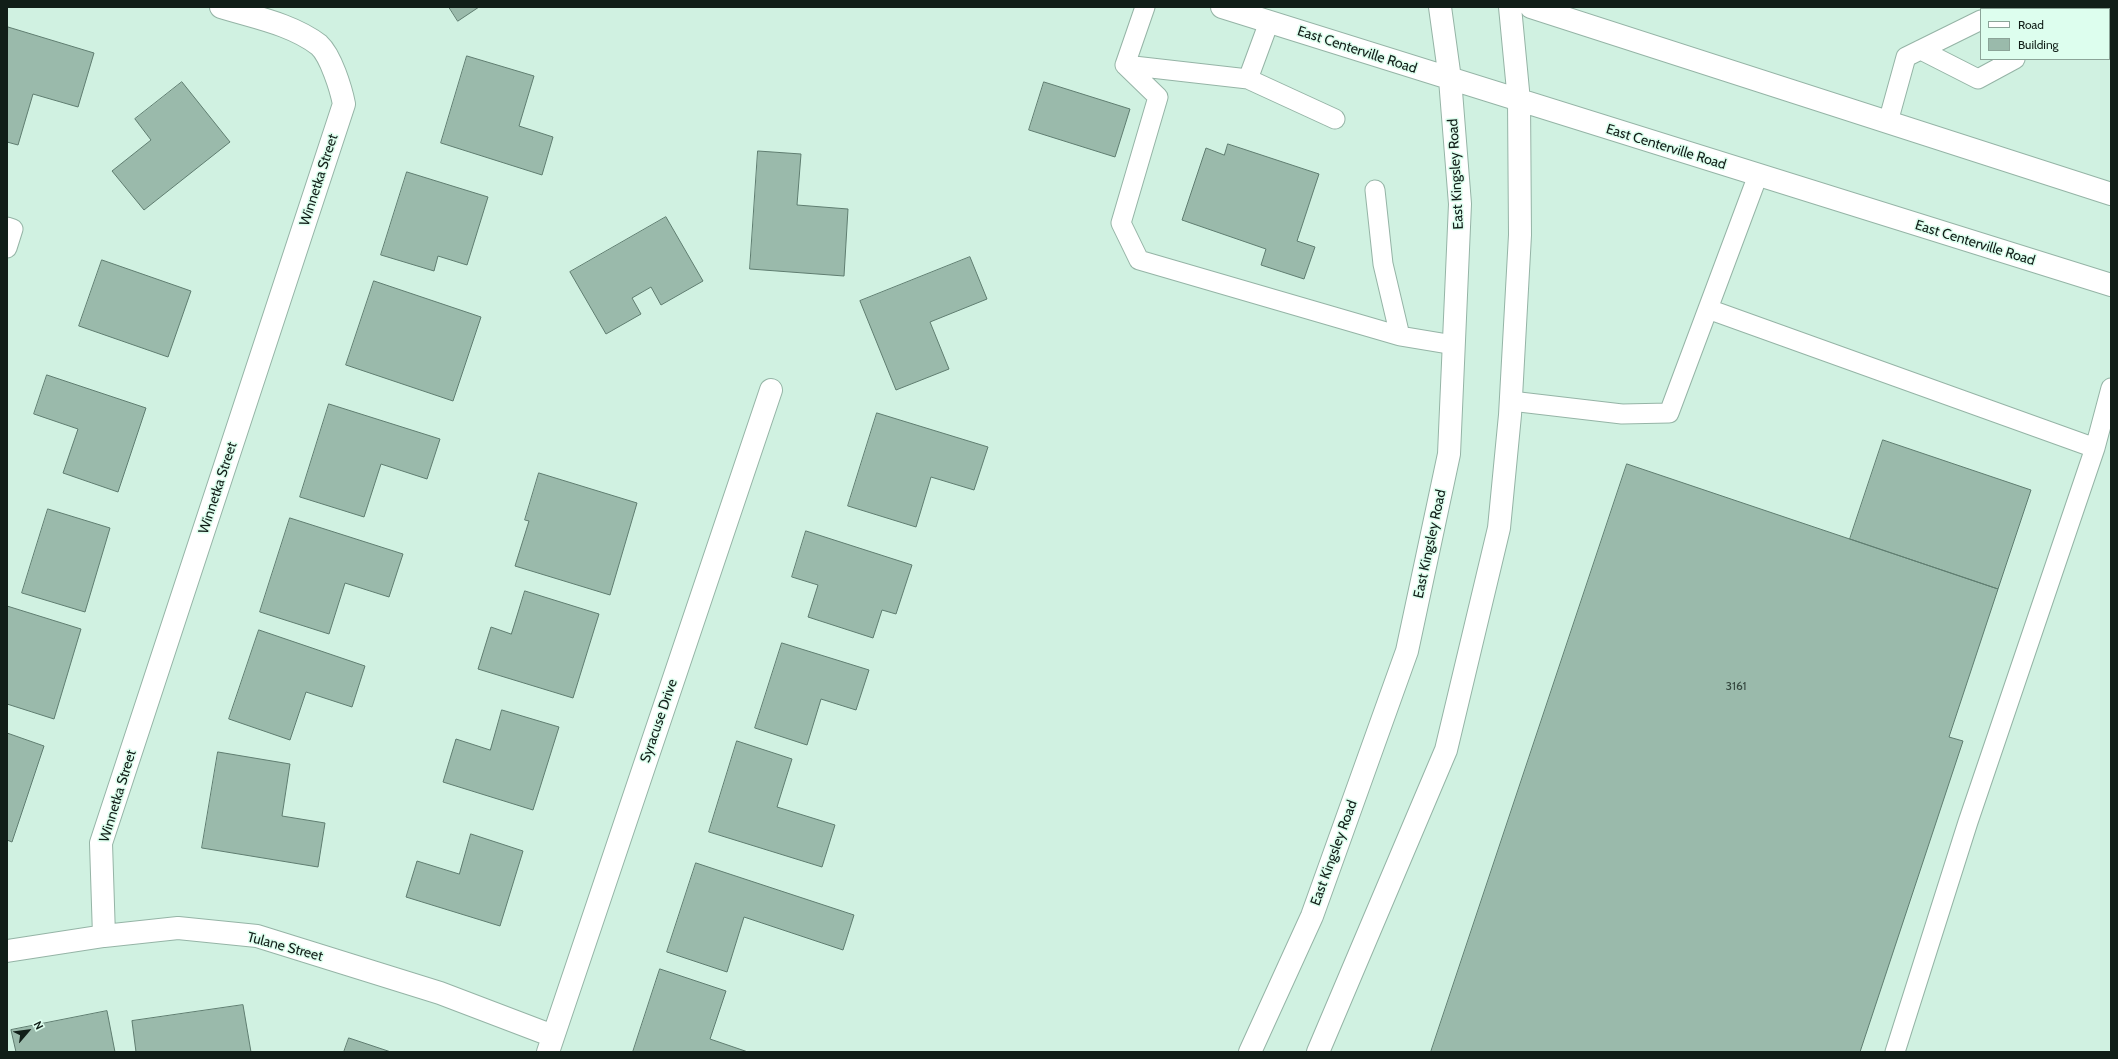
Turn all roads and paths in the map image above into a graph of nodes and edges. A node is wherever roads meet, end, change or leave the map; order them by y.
1 (221, 7) edge
2 (1145, 7) edge
3 (1222, 7) edge
4 (1440, 7) edge
5 (1510, 7) edge
6 (1531, 7) edge
7 (1980, 20) edge
8 (1269, 22) junction
9 (1921, 50) junction
10 (2013, 60) edge
11 (1125, 65) junction
12 (1248, 79) junction
13 (1450, 80) junction
14 (1519, 101) junction
15 (1335, 119) dead end
16 (1888, 122) junction
17 (1758, 175) junction
18 (1375, 190) dead end
19 (2111, 194) edge
20 (7, 227) edge
21 (7, 248) edge
22 (2111, 285) edge
23 (1708, 309) junction
24 (1400, 336) junction
25 (1454, 345) junction
26 (2111, 388) edge
27 (771, 390) dead end
28 (1511, 401) junction
29 (2095, 448) junction
30 (104, 936) junction
31 (7, 952) edge
32 (550, 1044) edge
33 (1250, 1052) edge
34 (1318, 1052) edge
35 (1894, 1052) edge

1 - 30 main road, Winnetka Street
2 - 11 lane
3 - 8 main road, East Centerville Road
4 - 13 main road, East Kingsley Road
5 - 14 main road
6 - 16 main road
7 - 9 lane
8 - 12 lane
8 - 13 main road, East Centerville Road
9 - 10 lane
9 - 16 lane
11 - 12 lane
11 - 24 lane
12 - 15 lane
13 - 14 main road, East Centerville Road
13 - 25 main road, East Kingsley Road
14 - 17 main road, East Centerville Road
14 - 28 main road
16 - 19 main road
17 - 22 main road, East Centerville Road
17 - 23 lane
18 - 24 lane
20 - 21 lane
23 - 28 lane
23 - 29 lane
24 - 25 lane
25 - 33 main road, East Kingsley Road
26 - 29 lane
27 - 32 main road, Syracuse Drive
28 - 34 main road
29 - 35 lane
30 - 31 main road, Tulane Street
30 - 32 main road, Tulane Street

